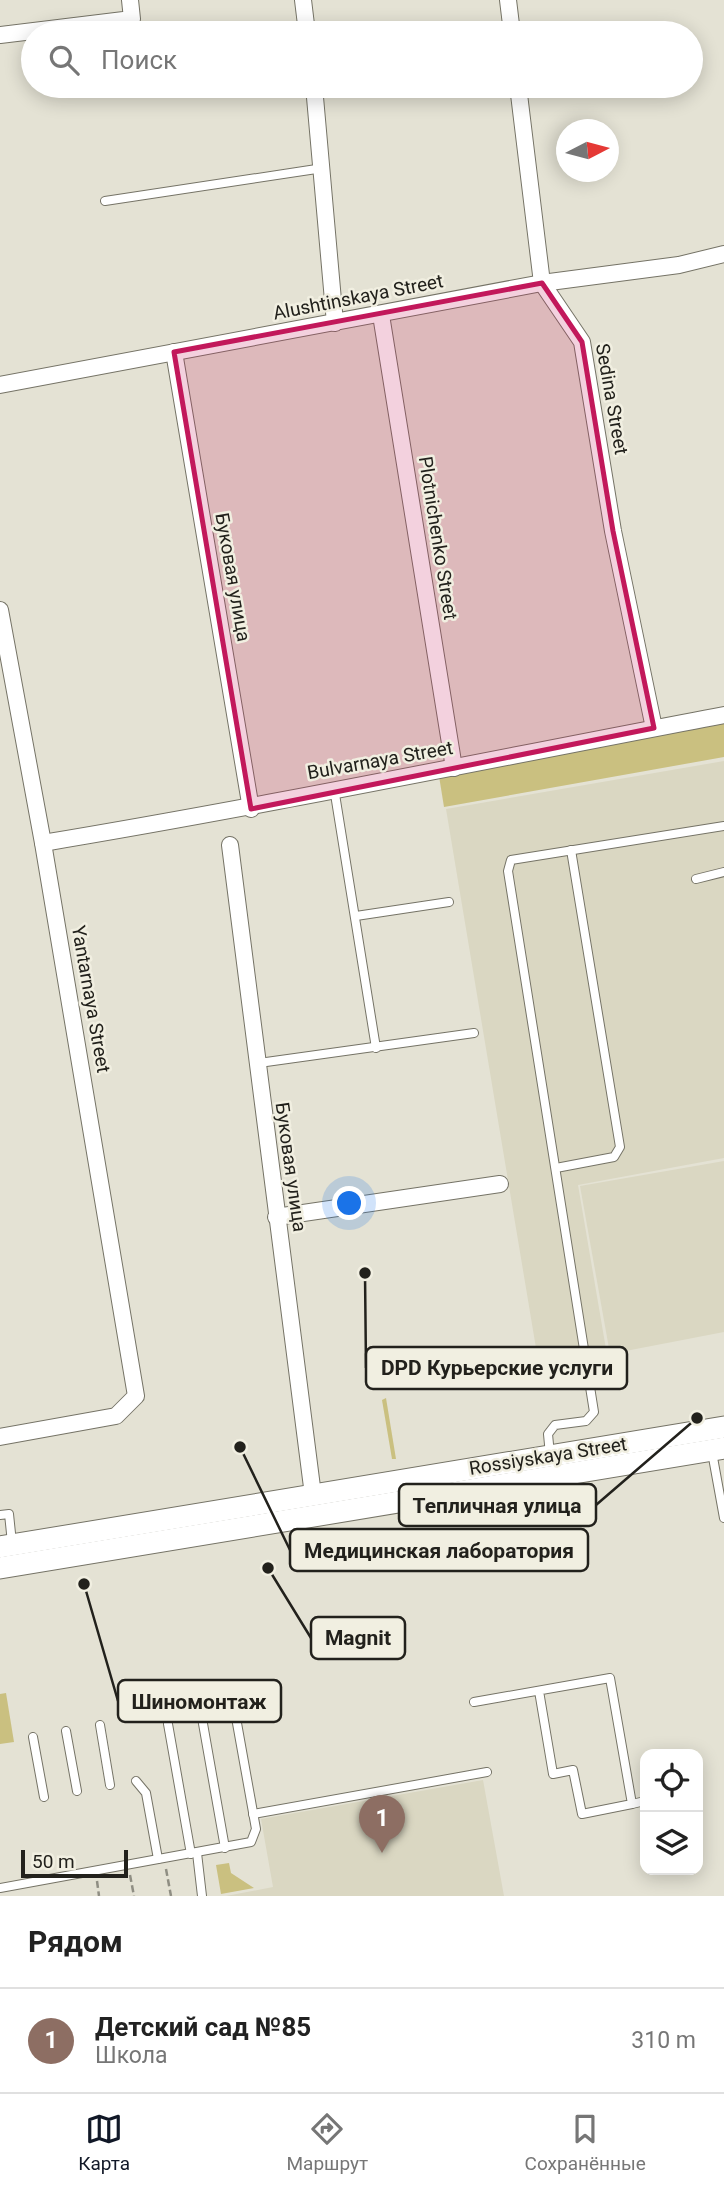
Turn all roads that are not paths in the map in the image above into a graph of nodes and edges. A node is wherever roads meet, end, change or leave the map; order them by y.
1 (130, 0) edge
2 (303, 0) edge
3 (508, 0) edge
4 (116, 21) edge
5 (306, 21) edge
6 (511, 21) edge
7 (21, 32) edge
8 (0, 35) edge
9 (315, 98) edge
10 (519, 98) edge
11 (323, 168) junction
12 (105, 201) dead end
13 (724, 254) edge
14 (542, 283) junction
15 (381, 315) junction
16 (335, 323) junction
17 (174, 352) junction
18 (0, 385) edge
19 (0, 610) edge
20 (724, 715) edge
21 (654, 728) junction
22 (454, 768) junction
23 (334, 788) junction
24 (251, 809) junction
25 (724, 826) edge
26 (43, 843) junction
27 (230, 845) dead end
28 (571, 850) junction
29 (724, 872) edge
30 (696, 879) dead end
31 (449, 902) dead end
32 (356, 916) junction
33 (474, 1033) dead end
34 (376, 1048) junction
35 (259, 1063) junction
36 (556, 1168) junction
37 (500, 1184) dead end
38 (276, 1217) junction
39 (724, 1427) edge
40 (0, 1437) edge
41 (718, 1449) edge
42 (550, 1455) junction
43 (313, 1495) junction
44 (0, 1515) edge
45 (724, 1518) edge
46 (6, 1546) edge
47 (0, 1568) edge
48 (539, 1691) junction
49 (474, 1702) dead end
50 (235, 1712) dead end
51 (202, 1718) dead end
52 (168, 1724) dead end
53 (100, 1725) dead end
54 (66, 1731) dead end
55 (33, 1737) dead end
56 (486, 1772) dead end
57 (136, 1781) dead end
58 (110, 1785) dead end
59 (77, 1791) dead end
60 (44, 1797) dead end
61 (640, 1802) edge
62 (632, 1804) junction
63 (253, 1814) junction
64 (225, 1848) junction
65 (194, 1853) junction
66 (161, 1859) junction
67 (0, 1888) edge
68 (202, 1896) edge

1 - 4 street
2 - 5 street
3 - 6 street
7 - 8 street
9 - 11 street
10 - 14 street, Sedina Street
11 - 12 lane
11 - 16 street
13 - 14 street, Alushtinskaya Street
14 - 15 street, Alushtinskaya Street
14 - 21 street, Sedina Street
15 - 16 street, Alushtinskaya Street
15 - 22 street, Plotnichenko Street
16 - 17 street, Alushtinskaya Street
17 - 18 street, Alushtinskaya Street
17 - 24 street, Буковая улица
19 - 26 street, Yantarnaya Street
20 - 21 street, Bulvarnaya Street
21 - 22 street, Bulvarnaya Street
22 - 23 street, Bulvarnaya Street
23 - 24 street, Bulvarnaya Street
23 - 32 lane
24 - 26 street, Bulvarnaya Street
25 - 28 lane
26 - 40 street, Yantarnaya Street
27 - 35 street, Буковая улица
28 - 36 lane
28 - 36 lane
29 - 30 lane
31 - 32 lane
32 - 34 lane
33 - 34 lane
34 - 35 lane
35 - 38 street, Буковая улица
36 - 42 lane
37 - 38 street
38 - 43 street, Буковая улица
39 - 42 main road, Rossiyskaya Street
41 - 45 lane
41 - 47 main road, Rossiyskaya Street
42 - 43 main road, Rossiyskaya Street
43 - 46 main road, Rossiyskaya Street
44 - 46 lane
48 - 49 lane
48 - 62 lane
48 - 62 lane
50 - 63 lane
51 - 64 lane
52 - 65 lane
53 - 58 lane
54 - 59 lane
55 - 60 lane
56 - 63 lane
57 - 66 lane
61 - 62 lane
63 - 64 lane
64 - 65 lane
65 - 66 lane
65 - 68 lane
66 - 67 lane

